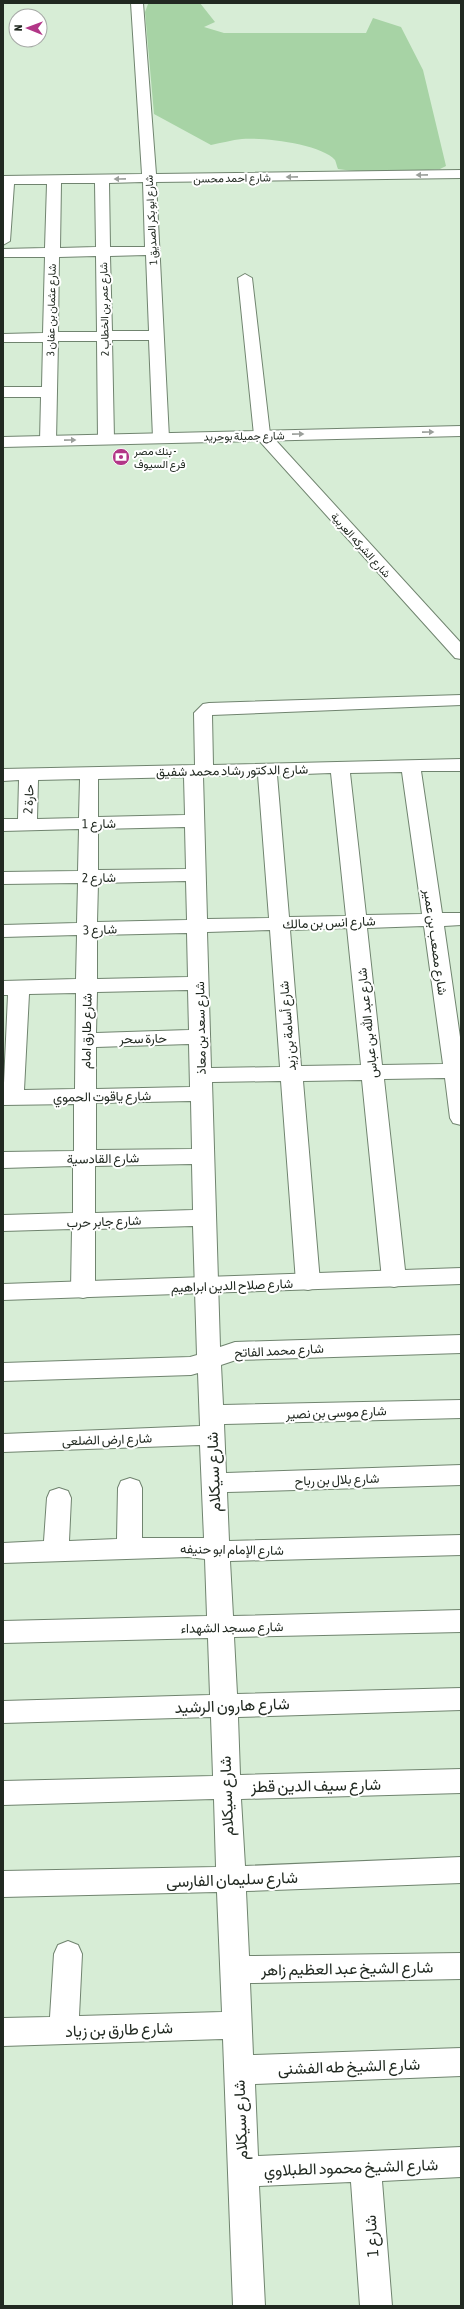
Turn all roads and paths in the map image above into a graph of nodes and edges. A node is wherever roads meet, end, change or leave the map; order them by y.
1 (137, 3) edge
2 (461, 174) edge
3 (102, 179) junction
4 (150, 179) junction
5 (5, 180) edge
6 (54, 180) junction
7 (3, 241) edge
8 (153, 251) junction
9 (52, 252) junction
10 (103, 252) junction
11 (3, 253) edge
12 (245, 278) dead end
13 (156, 335) junction
14 (105, 336) junction
15 (50, 337) junction
16 (3, 338) edge
17 (3, 392) edge
18 (49, 392) junction
19 (461, 431) edge
20 (262, 435) junction
21 (161, 438) junction
22 (106, 439) junction
23 (48, 441) junction
24 (3, 442) edge
25 (461, 654) edge
26 (461, 700) edge
27 (461, 765) edge
28 (411, 766) junction
29 (340, 768) junction
30 (267, 770) junction
31 (199, 771) junction
32 (89, 773) junction
33 (29, 774) junction
34 (3, 775) edge
35 (194, 821) junction
36 (89, 823) junction
37 (3, 824) edge
38 (27, 824) junction
39 (196, 875) junction
40 (88, 877) junction
41 (3, 878) edge
42 (433, 919) junction
43 (461, 919) edge
44 (356, 921) junction
45 (279, 924) junction
46 (197, 926) junction
47 (87, 929) junction
48 (3, 931) edge
49 (198, 983) junction
50 (87, 986) junction
51 (11, 988) edge
52 (200, 1037) junction
53 (86, 1040) junction
54 (458, 1071) edge
55 (372, 1072) junction
56 (291, 1073) junction
57 (201, 1084) junction
58 (85, 1097) junction
59 (8, 1098) edge
60 (461, 1118) edge
61 (203, 1156) junction
62 (85, 1158) junction
63 (3, 1160) edge
64 (204, 1218) junction
65 (84, 1221) junction
66 (3, 1223) edge
67 (461, 1276) edge
68 (394, 1279) junction
69 (308, 1282) junction
70 (206, 1286) junction
71 (83, 1290) junction
72 (3, 1292) edge
73 (461, 1344) edge
74 (209, 1360) junction
75 (3, 1372) edge
76 (461, 1409) edge
77 (212, 1425) junction
78 (3, 1443) edge
79 (461, 1475) edge
80 (214, 1483) junction
81 (130, 1488) dead end
82 (59, 1498) dead end
83 (461, 1545) edge
84 (129, 1549) junction
85 (217, 1550) junction
86 (56, 1551) junction
87 (3, 1553) edge
88 (461, 1621) edge
89 (220, 1627) junction
90 (3, 1632) edge
91 (461, 1699) edge
92 (223, 1706) junction
93 (3, 1712) edge
94 (461, 1781) edge
95 (226, 1787) junction
96 (3, 1793) edge
97 (461, 1870) edge
98 (230, 1879) junction
99 (3, 1884) edge
100 (68, 1954) dead end
101 (461, 1966) edge
102 (234, 1970) junction
103 (236, 2025) junction
104 (64, 2030) junction
105 (3, 2032) edge
106 (461, 2062) edge
107 (238, 2070) junction
108 (461, 2162) edge
109 (365, 2166) junction
110 (242, 2172) junction
111 (249, 2306) edge
112 (376, 2306) edge

1 - 4 street, شارع ابو بكر الصديق 1
2 -> 4 street, شارع احمد محسن
4 -> 3 street, شارع احمد محسن
3 - 6 street, شارع احمد محسن
3 - 10 street, شارع عمر بن الخطاب 2
4 - 8 street, شارع ابو بكر الصديق 1
5 - 6 street, شارع احمد محسن
5 - 7 street
6 - 9 street, شارع عثمان بن عفان 3
8 - 10 street
8 - 13 street, شارع ابو بكر الصديق 1
9 - 10 street
9 - 11 street
9 - 15 street, شارع عثمان بن عفان 3
10 - 14 street, شارع عمر بن الخطاب 2
12 - 20 street
13 - 14 street
13 - 21 street, شارع ابو بكر الصديق 1
14 - 15 street
14 - 22 street, شارع عمر بن الخطاب 2
15 - 16 street
15 - 18 street, شارع عثمان بن عفان 3
17 - 18 street
18 - 23 street, شارع عثمان بن عفان 3
20 -> 19 street, شارع جميلة بوحريد
20 - 21 street, شارع جميلة بوحريد
20 - 25 street, شارع الشركه العربية
21 - 22 street, شارع جميلة بوحريد
23 -> 22 street, شارع جميلة بوحريد
23 - 24 street, شارع جميلة بوحريد
26 - 31 street, شارع سعد بن معاذ
27 - 28 street, شارع الدكتور رشاد محمد شفيق
28 - 29 street, شارع الدكتور رشاد محمد شفيق
28 - 42 street, شارع مصعب بن عمير
29 - 30 street, شارع الدكتور رشاد محمد شفيق
29 - 44 street, شارع عبد الله بن عباس
30 - 31 street, شارع الدكتور رشاد محمد شفيق
30 - 45 street, شارع أسامة بن زيد
31 - 32 street, شارع الدكتور رشاد محمد شفيق
31 - 35 street, شارع سعد بن معاذ
32 - 33 street, شارع الدكتور رشاد محمد شفيق
32 - 36 street, شارع طارق امام
33 - 34 street, شارع الدكتور رشاد محمد شفيق
33 - 38 street, حارة 2
35 - 36 street, شارع 1
35 - 39 street, شارع سعد بن معاذ
36 - 38 street, شارع 1
36 - 40 street, شارع طارق امام
37 - 38 street, شارع 1
39 - 40 street, شارع 2
39 - 46 street, شارع سعد بن معاذ
40 - 41 street, شارع 2
40 - 47 street, شارع طارق امام
42 - 43 street, شارع انس بن مالك
42 - 44 street, شارع انس بن مالك
42 - 54 street, شارع مصعب بن عمير
44 - 45 street, شارع انس بن مالك
44 - 55 street, شارع عبد الله بن عباس
45 - 46 street, شارع انس بن مالك
45 - 56 street, شارع أسامة بن زيد
46 - 47 street, شارع 3
46 - 49 street, شارع سعد بن معاذ
47 - 48 street, شارع 3
47 - 50 street, شارع طارق امام
49 - 50 street
49 - 52 street, شارع سعد بن معاذ
50 - 51 street
50 - 53 street, شارع طارق امام
51 - 59 street
52 - 53 street, حارة سحر
52 - 57 street, شارع سعد بن معاذ
53 - 58 street, شارع طارق امام
54 - 55 street, شارع ياقوت الحموي
54 - 60 street, شارع مصعب بن عمير
55 - 56 street, شارع ياقوت الحموي
55 - 68 street, شارع عبد الله بن عباس
56 - 57 street, شارع ياقوت الحموي
56 - 69 street, شارع أسامة بن زيد
57 - 58 street, شارع ياقوت الحموي
57 - 61 street, شارع سعد بن معاذ
58 - 59 street, شارع ياقوت الحموي
58 - 62 street, شارع طارق امام
61 - 62 street, شارع القادسية
61 - 64 street, شارع سعد بن معاذ
62 - 63 street, شارع القادسية
62 - 65 street, شارع طارق امام
64 - 65 street, شارع جابر حرب
64 - 70 street, شارع سعد بن معاذ
65 - 66 street, شارع جابر حرب
65 - 71 street, شارع طارق امام
67 - 68 street, شارع صلاح الدين ابراهيم
68 - 69 street, شارع صلاح الدين ابراهيم
69 - 70 street, شارع صلاح الدين ابراهيم
70 - 71 street, شارع صلاح الدين ابراهيم
70 - 74 street, شارع سيكلام
71 - 72 street, شارع صلاح الدين ابراهيم
73 - 74 street, شارع محمد الفاتح
74 - 75 street, شارع محمد الفاتح
74 - 77 street, شارع سيكلام
76 - 77 street, شارع موسى بن نصير
77 - 78 street, شارع ارض الضلعى
77 - 80 street, شارع سيكلام
79 - 80 street, شارع بلال بن رباح
80 - 85 street, شارع سيكلام
81 - 84 street
82 - 86 street
83 - 85 street, شارع الإمام ابو حنيفه
84 - 85 street, شارع الإمام ابو حنيفه
84 - 86 street, شارع الإمام ابو حنيفه
85 - 89 street, شارع سيكلام
86 - 87 street, شارع الإمام ابو حنيفه
88 - 89 street, شارع مسجد الشهداء
89 - 90 street, شارع مسجد الشهداء
89 - 92 street, شارع سيكلام
91 - 92 street, شارع هارون الرشيد
92 - 93 street, شارع هارون الرشيد
92 - 95 street, شارع سيكلام
94 - 95 street, شارع سيف الدين قطز
95 - 96 street, شارع سيف الدين قطز
95 - 98 street, شارع سيكلام
97 - 98 street, شارع سليمان الفارسى
98 - 99 street, شارع سليمان الفارسى
98 - 102 street, شارع سيكلام
100 - 104 street
101 - 102 street, شارع الشيخ عبد العظيم زاهر
102 - 103 street, شارع سيكلام
103 - 104 street, شارع طارق بن زياد
103 - 107 street, شارع سيكلام
104 - 105 street, شارع طارق بن زياد
106 - 107 street, شارع الشيخ طه الفشنى
107 - 110 street, شارع سيكلام
108 - 109 street, شارع الشيخ محمود الطبلاوي
109 - 110 street, شارع الشيخ محمود الطبلاوي
109 - 112 street, شارع 1
110 - 111 street, شارع سيكلام

